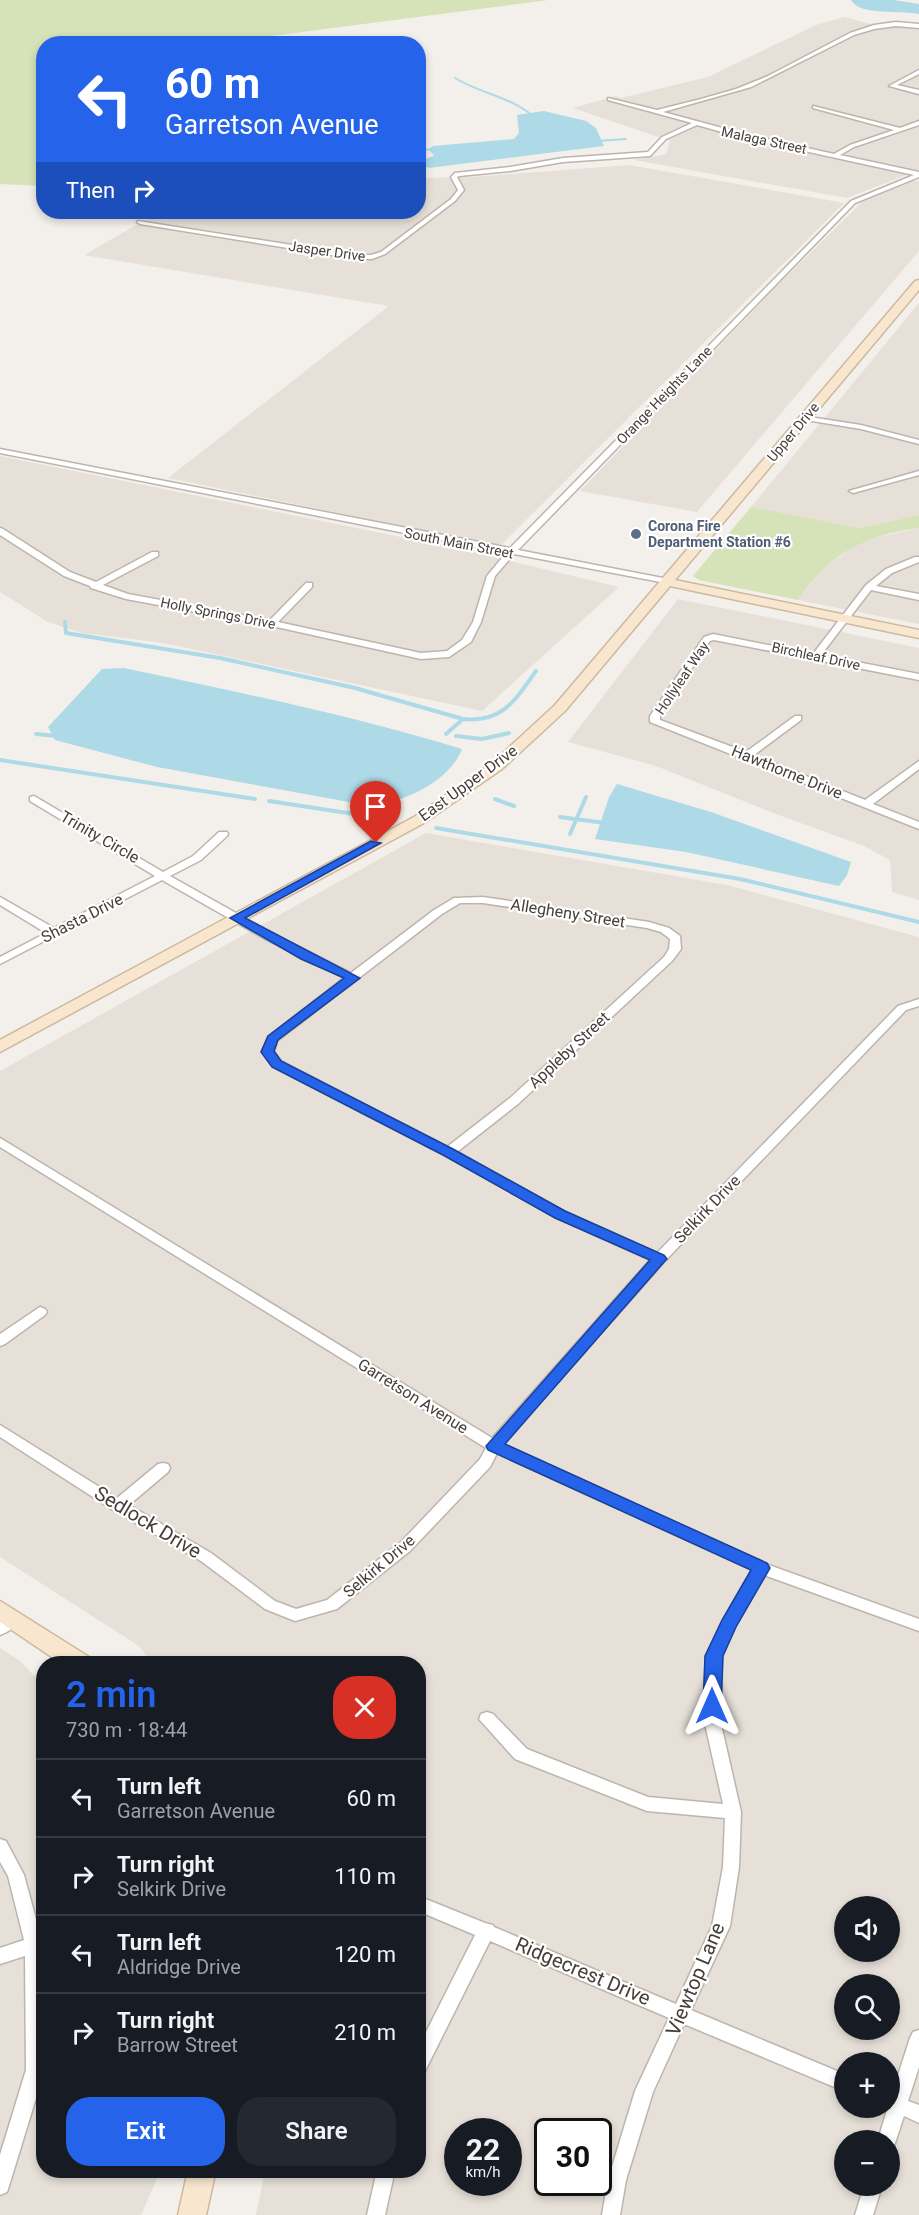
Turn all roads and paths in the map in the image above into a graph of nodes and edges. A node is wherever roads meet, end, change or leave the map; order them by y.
1 (919, 27) edge
2 (919, 72) edge
3 (919, 92) edge
4 (610, 99) dead end
5 (815, 107) dead end
6 (655, 112) junction
7 (919, 123) edge
8 (695, 124) junction
9 (900, 129) junction
10 (836, 155) junction
11 (919, 175) edge
12 (140, 222) dead end
13 (919, 283) edge
14 (806, 418) junction
15 (919, 442) edge
16 (0, 451) edge
17 (919, 473) edge
18 (853, 491) dead end
19 (0, 531) edge
20 (510, 553) junction
21 (156, 554) dead end
22 (918, 559) edge
23 (668, 582) junction
24 (309, 585) dead end
25 (94, 586) junction
26 (869, 587) junction
27 (919, 597) edge
28 (844, 619) junction
29 (272, 623) junction
30 (919, 634) edge
31 (713, 637) joint
32 (449, 654) joint
33 (816, 656) junction
34 (919, 677) edge
35 (798, 718) dead end
36 (655, 722) joint
37 (747, 756) junction
38 (919, 764) edge
39 (34, 799) dead end
40 (866, 804) junction
41 (919, 826) edge
42 (222, 834) dead end
43 (165, 876) junction
44 (0, 900) edge
45 (236, 918) junction
46 (54, 933) junction
47 (675, 938) joint
48 (0, 962) edge
49 (353, 978) junction
50 (919, 1002) edge
51 (0, 1047) edge
52 (2, 1145) edge
53 (448, 1152) junction
54 (659, 1259) junction
55 (40, 1312) dead end
56 (0, 1341) edge
57 (0, 1430) edge
58 (494, 1446) junction
59 (163, 1468) dead end
60 (118, 1506) junction
61 (761, 1568) junction
62 (295, 1616) joint
63 (4, 1619) edge
64 (919, 1625) edge
65 (67, 1656) edge
66 (487, 1719) dead end
67 (733, 1812) junction
68 (0, 1846) edge
69 (426, 1906) edge
70 (487, 1930) junction
71 (34, 1945) junction
72 (0, 1956) edge
73 (682, 2014) junction
74 (919, 2038) edge
75 (426, 2051) edge
76 (834, 2079) edge
77 (900, 2088) edge
78 (900, 2106) edge
79 (919, 2114) edge
80 (200, 2178) edge
81 (384, 2178) edge
82 (0, 2186) edge
83 (870, 2196) edge
84 (192, 2215) edge
85 (375, 2215) edge
86 (611, 2215) edge
87 (864, 2215) edge

1 - 6 street
2 - 3 street
4 - 6 street, Malaga Street
5 - 9 street
6 - 8 street, Malaga Street
7 - 9 street
8 - 10 street, Malaga Street
8 - 12 street, Jasper Drive
9 - 10 street
10 - 11 street, Malaga Street
11 - 20 street, Orange Heights Lane
13 - 14 main road, Upper Drive
14 - 15 street
14 - 23 main road, Upper Drive
16 - 20 street, South Main Street
17 - 18 street
19 - 25 street, Holly Springs Drive
20 - 23 street, South Main Street
20 - 32 street, Orange Heights Lane
21 - 25 street
22 - 26 street
23 - 28 main road, South Main Street
23 - 45 main road, East Upper Drive
24 - 29 street
25 - 29 street, Holly Springs Drive
26 - 27 street
26 - 28 street
28 - 30 main road, South Main Street
28 - 33 street
29 - 32 street, Holly Springs Drive
31 - 33 street, Birchleaf Drive
31 - 36 street, Hollyleaf Way
33 - 34 street, Birchleaf Drive
35 - 37 street
36 - 37 street, Hawthorne Drive
37 - 40 street, Hawthorne Drive
38 - 40 street
39 - 43 street, Trinity Circle
40 - 41 street, Hawthorne Drive
42 - 43 street, Shasta Drive
43 - 45 street, Trinity Circle
43 - 46 street, Shasta Drive
44 - 46 street
45 - 49 street, Trinity Circle
45 - 51 main road, East Upper Drive
46 - 48 street, Shasta Drive
47 - 49 street, Allegheny Street
47 - 53 street, Appleby Street
49 - 53 street
50 - 54 street, Selkirk Drive
52 - 58 street, Garretson Avenue
53 - 54 street
54 - 58 street, Selkirk Drive
55 - 56 street
57 - 60 street, Sedlock Drive
58 - 61 street, Garretson Avenue
58 - 62 street, Selkirk Drive
59 - 60 street
60 - 62 street, Sedlock Drive
61 - 64 street, Garretson Avenue
61 - 67 street, Viewtop Lane
63 - 65 main road
66 - 67 street
67 - 73 street, Viewtop Lane
68 - 71 street
69 - 70 street, Ridgecrest Drive
70 - 73 street, Ridgecrest Drive
70 - 75 street
71 - 72 street
71 - 82 street
73 - 76 street, Ridgecrest Drive
73 - 86 street, Viewtop Lane
74 - 77 street
78 - 79 street
80 - 84 main road
81 - 85 street
83 - 87 street

